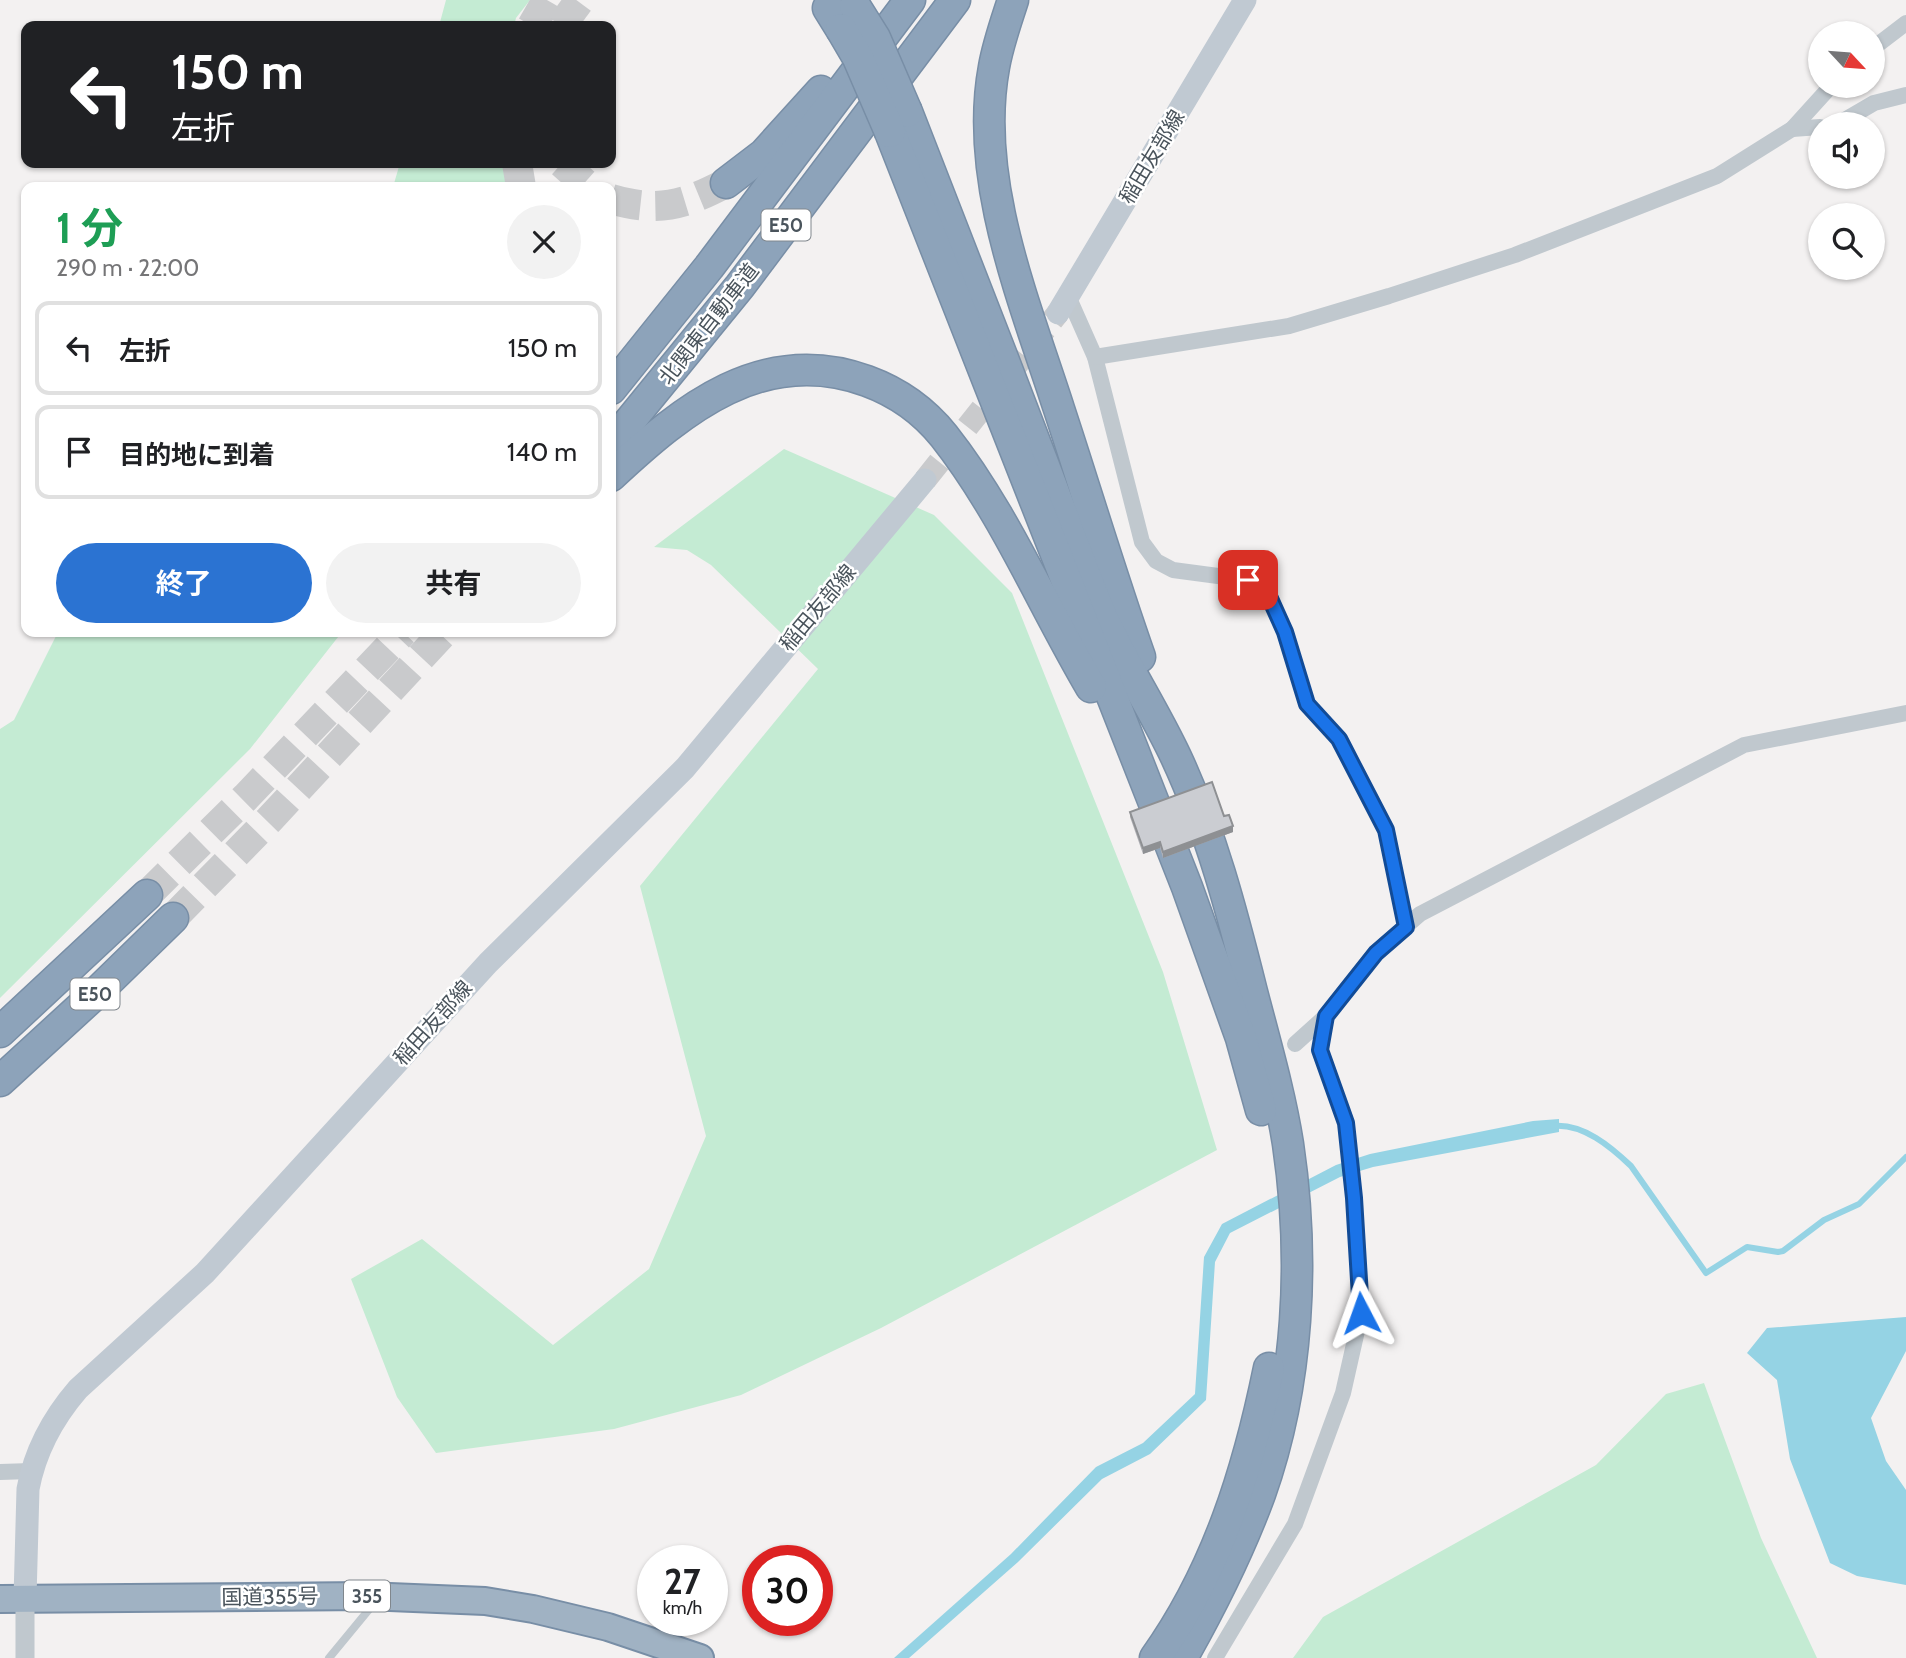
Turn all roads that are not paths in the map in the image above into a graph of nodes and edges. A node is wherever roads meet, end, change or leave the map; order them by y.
1 (898, 0) edge
2 (910, 0) edge
3 (955, 0) edge
4 (1013, 0) edge
5 (1245, 0) edge
6 (843, 11) edge
7 (1906, 23) edge
8 (1885, 39) edge
9 (1906, 95) edge
10 (1820, 98) edge
11 (1859, 112) edge
12 (899, 122) junction
13 (1808, 128) edge
14 (1792, 129) junction
15 (726, 183) tunnel mouth
16 (1063, 305) joint
17 (1095, 357) junction
18 (616, 383) edge
19 (616, 438) edge
20 (616, 472) edge
21 (925, 480) tunnel mouth
22 (1906, 713) edge
23 (1177, 759) junction
24 (1143, 774) junction
25 (147, 895) tunnel mouth
26 (173, 918) tunnel mouth
27 (1406, 927) junction
28 (1326, 1016) junction
29 (0, 1032) edge
30 (1295, 1044) dead end
31 (8, 1074) edge
32 (31, 1471) junction
33 (0, 1472) edge
34 (379, 1597) junction
35 (13, 1599) edge
36 (25, 1658) edge
37 (329, 1658) edge
38 (700, 1658) edge
39 (1155, 1658) edge
40 (1182, 1658) edge
41 (1215, 1658) edge

1 - 15 highway
2 - 18 highway, 北関東自動車道 / E50
3 - 19 highway, 北関東自動車道 / E50
4 - 23 highway
5 - 16 main road, 稲田友部線
6 - 12 highway, bridge
7 - 8 street
9 - 11 street
10 - 14 street
12 - 23 highway
12 - 24 highway
13 - 14 street
14 - 17 street
16 - 17 street
17 - 27 street
20 - 24 highway
21 - 32 main road, 稲田友部線
22 - 27 street
23 - 40 highway
24 - 39 highway
25 - 29 highway, E50
26 - 31 highway, E50
27 - 28 street
28 - 30 street
28 - 41 street
32 - 33 street
32 - 35 main road, 稲田友部線
34 - 35 highway, 国道355号 / 355
34 - 37 lane
34 - 38 highway, 国道355号 / 355
35 - 36 street

